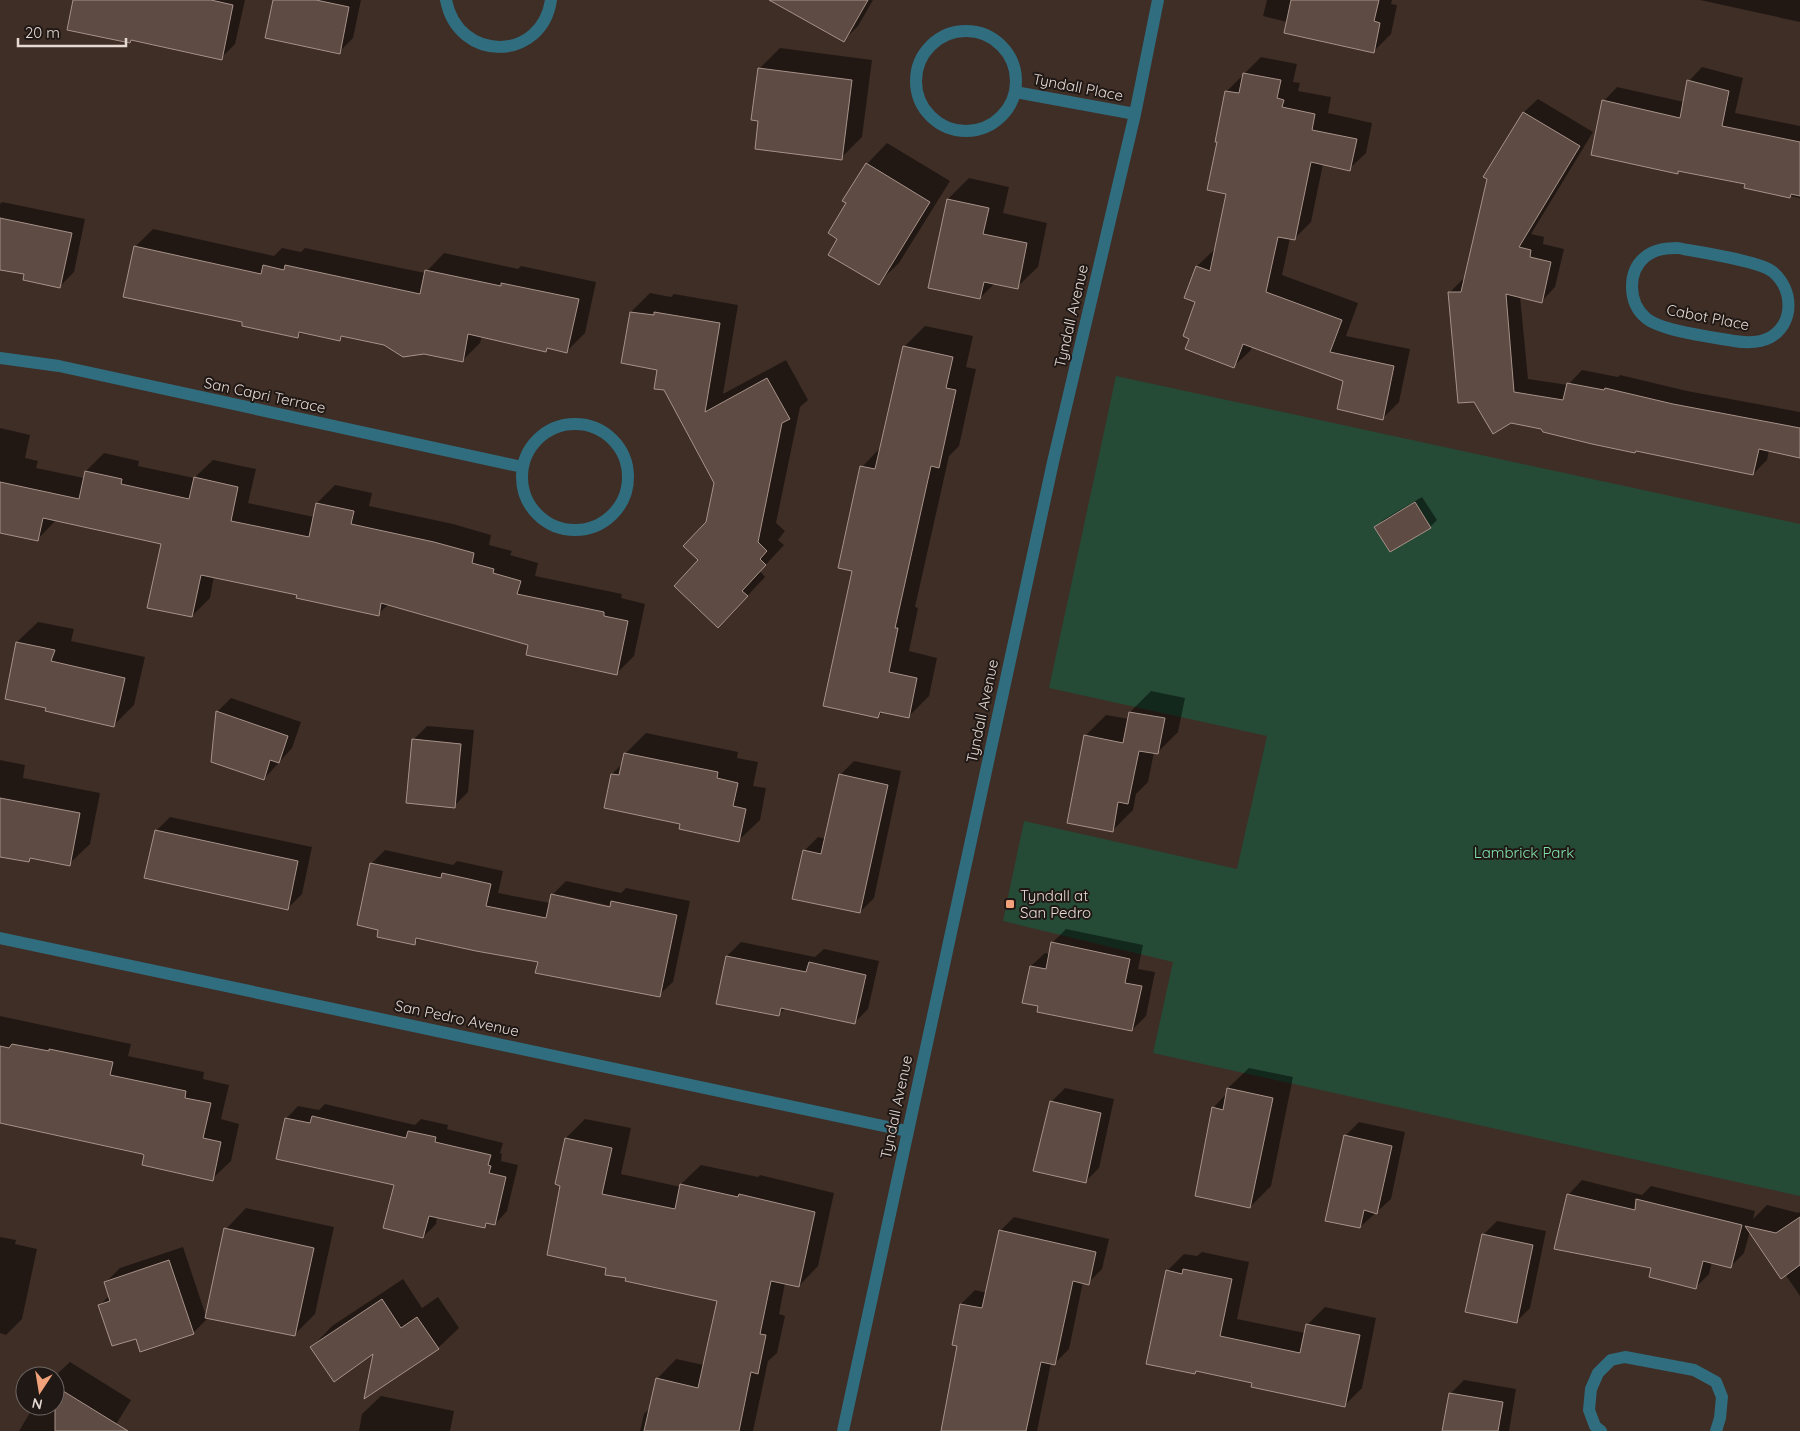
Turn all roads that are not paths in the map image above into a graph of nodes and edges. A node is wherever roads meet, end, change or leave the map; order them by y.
1 (446, 0) edge
2 (551, 0) edge
3 (1158, 0) edge
4 (1015, 92) junction
5 (1135, 114) junction
6 (1794, 313) edge
7 (0, 358) edge
8 (522, 467) junction
9 (0, 938) edge
10 (907, 1130) junction
11 (843, 1431) edge
12 (1601, 1431) edge
13 (1716, 1431) edge

1 - 2 street
3 - 5 street, Tyndall Avenue
4 - 4 street, Tyndall Place
4 - 5 street, Tyndall Place
5 - 10 street, Tyndall Avenue
6 - 6 street, Cabot Place
7 - 8 street, San Capri Terrace
8 - 8 street
9 - 10 street, San Pedro Avenue
10 - 11 street, Tyndall Avenue
12 - 13 street

